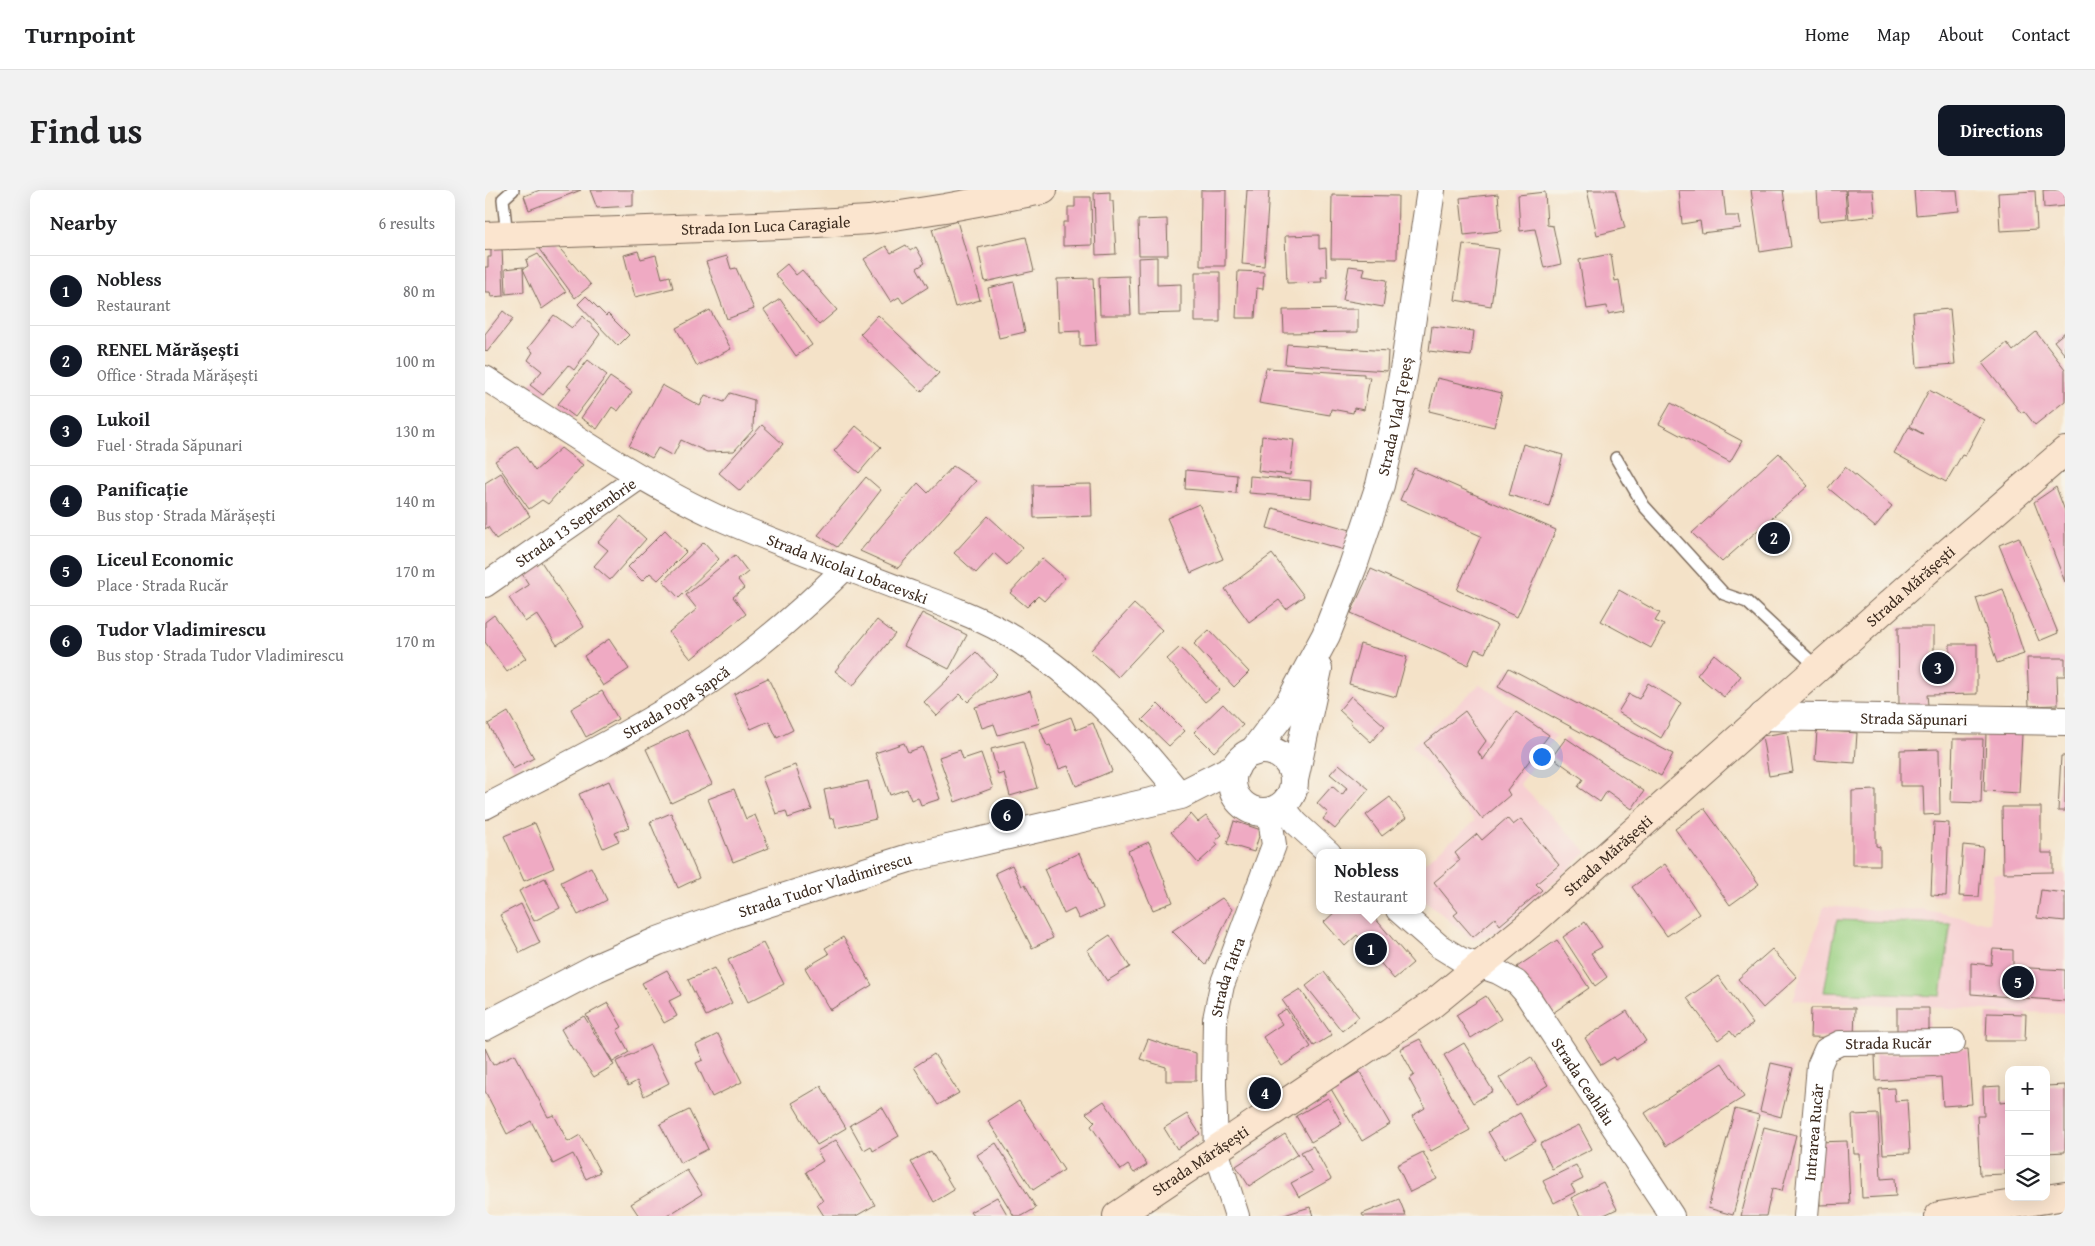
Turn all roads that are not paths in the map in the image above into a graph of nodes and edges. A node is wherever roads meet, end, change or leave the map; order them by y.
1 (513, 190) edge
2 (1043, 190) edge
3 (1431, 190) edge
4 (496, 236) edge
5 (485, 378) edge
6 (2065, 451) edge
7 (1615, 458) dead end
8 (640, 477) junction
9 (845, 568) junction
10 (485, 585) edge
11 (1325, 635) junction
12 (1818, 668) junction
13 (1763, 716) junction
14 (2065, 721) edge
15 (1244, 759) junction
16 (1294, 780) junction
17 (1181, 795) junction
18 (1243, 805) junction
19 (485, 807) edge
20 (1275, 809) junction
21 (1325, 849) edge
22 (1403, 914) edge
23 (1477, 966) junction
24 (485, 1026) edge
25 (1953, 1042) dead end
26 (1825, 1050) joint
27 (1216, 1150) junction
28 (2065, 1196) edge
29 (1117, 1216) edge
30 (1237, 1216) edge
31 (1672, 1216) edge
32 (1806, 1216) edge
33 (1939, 1216) edge

1 - 4 lane
2 - 4 main road, Strada Ion Luca Caragiale
3 - 11 street, Strada Vlad Țepeș
5 - 8 street, Strada Nicolai Lobacevski
6 - 12 main road, Strada Mărășești
7 - 12 lane
8 - 9 street, Strada Nicolai Lobacevski
8 - 10 street, Strada 13 Septembrie
9 - 17 street, Strada Nicolai Lobacevski
9 - 19 street, Strada Popa Șapcă
11 - 15 street, Strada Vlad Țepeș
11 - 16 street, Strada Vlad Țepeș
12 - 13 main road, Strada Mărășești
13 - 14 street, Strada Săpunari
13 - 23 main road, Strada Mărășești
15 - 16 street
15 - 17 street, Strada Tudor Vladimirescu
15 - 18 street
16 - 20 street
17 - 18 street, Strada Tudor Vladimirescu
17 - 24 street, Strada Tudor Vladimirescu
18 - 20 street
20 - 21 street
20 - 27 street, Strada Tatra
22 - 23 street
23 - 27 main road, Strada Mărășești
23 - 31 street, Strada Ceahlău
25 - 26 street, Strada Rucăr
26 - 32 street, Intrarea Rucăr
27 - 29 main road, Strada Mărășești
27 - 30 street, Strada Tatra
28 - 33 main road

